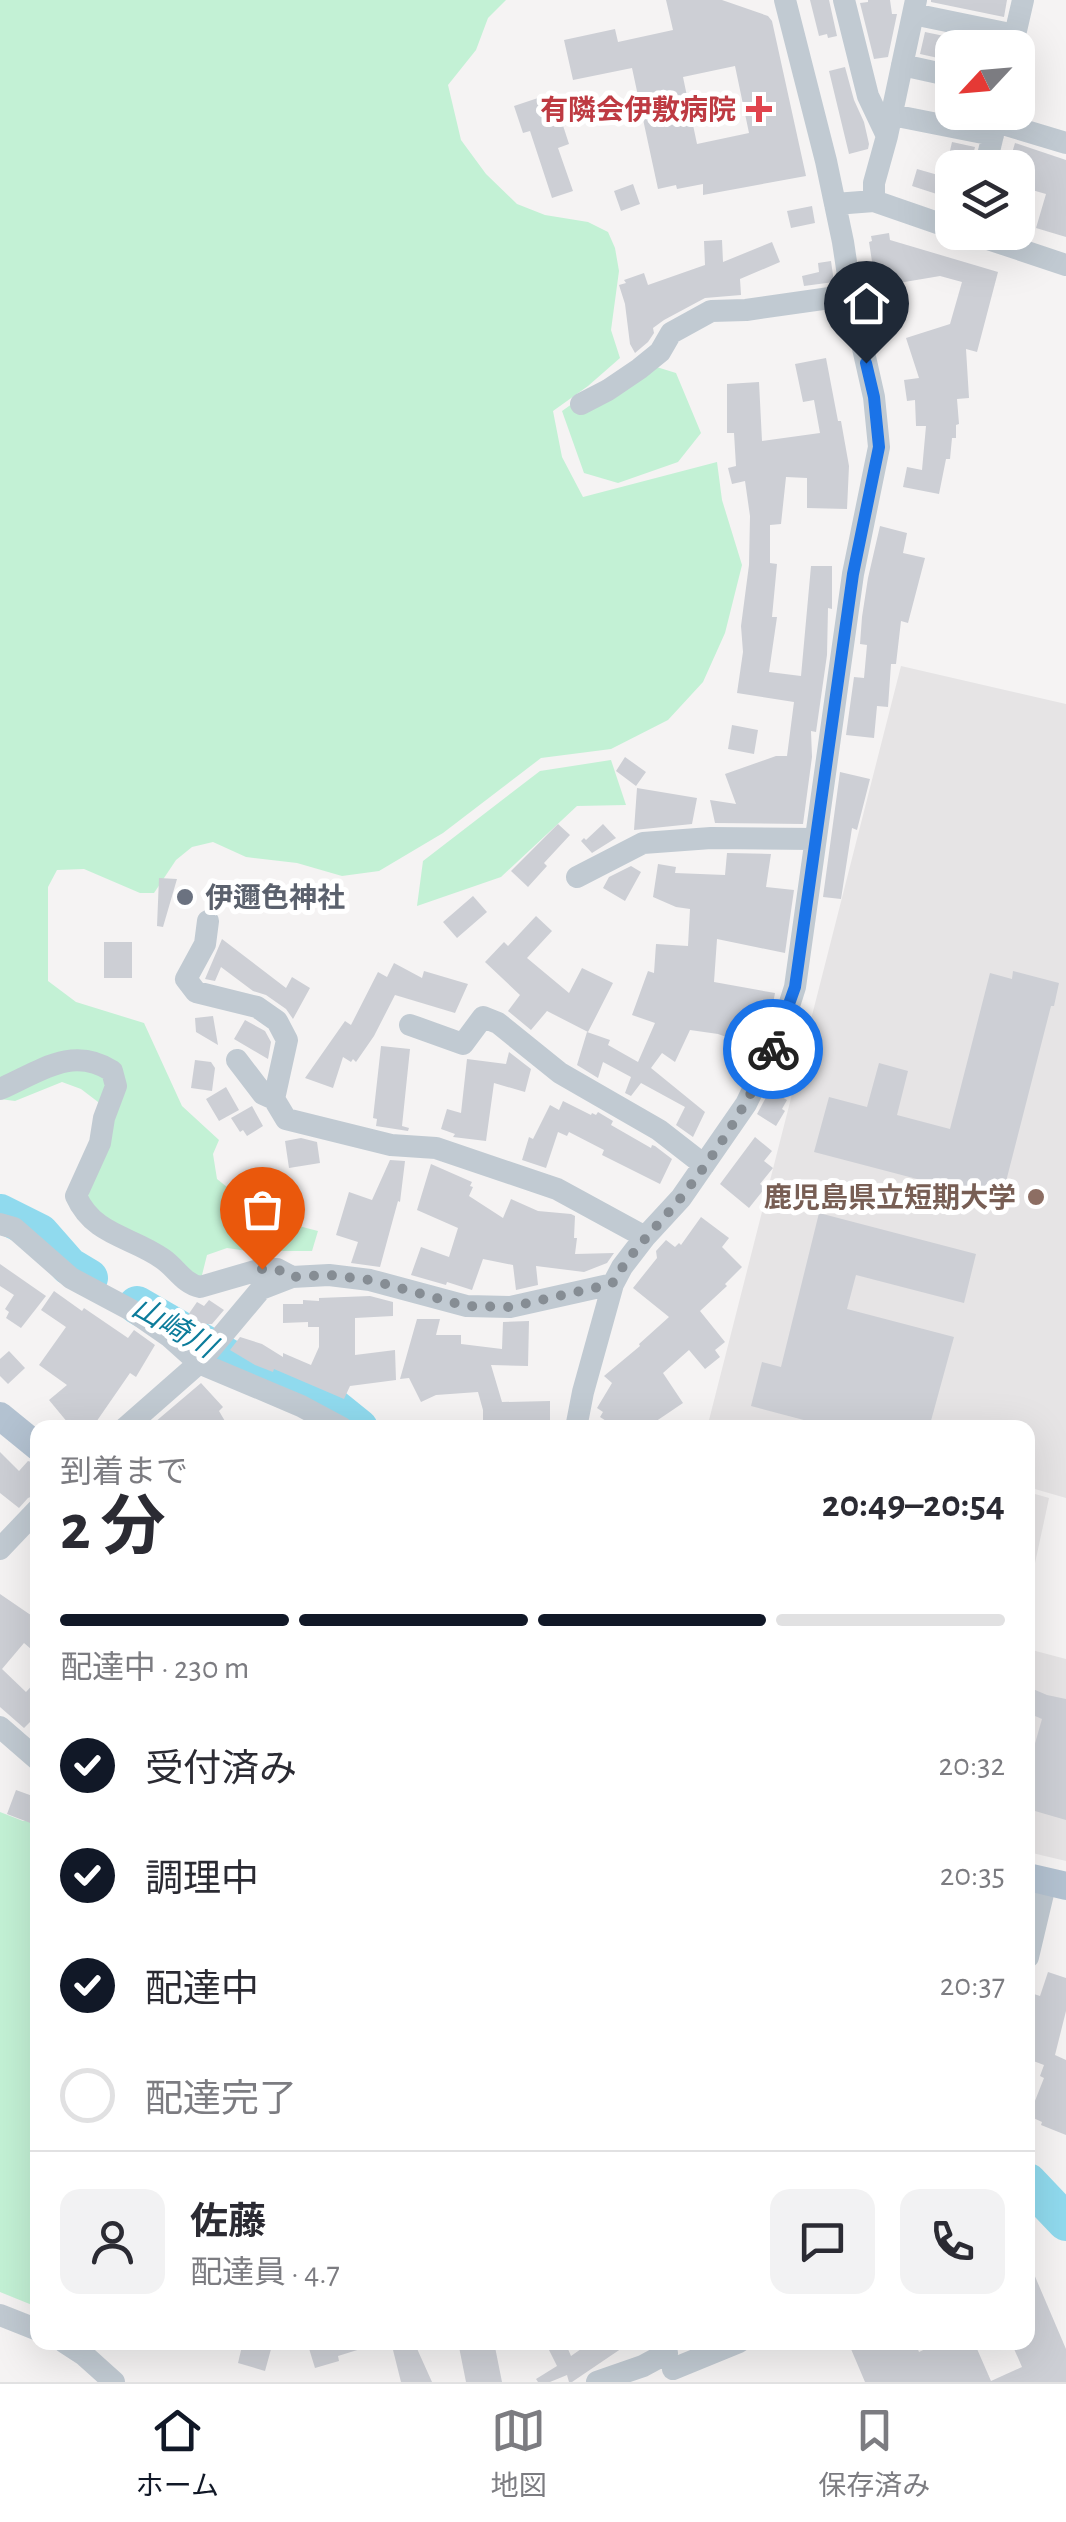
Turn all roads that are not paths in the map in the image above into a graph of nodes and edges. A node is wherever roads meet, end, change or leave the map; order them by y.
1 (785, 0) edge
2 (844, 0) edge
3 (1022, 0) edge
4 (914, 7) edge
5 (981, 30) edge
6 (1015, 30) edge
7 (902, 66) junction
8 (935, 73) edge
9 (935, 124) edge
10 (889, 125) junction
11 (1020, 130) edge
12 (1066, 143) edge
13 (874, 202) junction
14 (835, 204) junction
15 (935, 222) edge
16 (1022, 250) edge
17 (1066, 264) edge
18 (851, 294) junction
19 (581, 404) dead end
20 (815, 839) junction
21 (577, 876) dead end
22 (208, 921) dead end
23 (410, 1025) dead end
24 (237, 1060) dead end
25 (0, 1089) edge
26 (274, 1098) junction
27 (704, 1165) junction
28 (0, 1224) edge
29 (646, 1237) junction
30 (292, 1277) junction
31 (612, 1284) junction
32 (199, 1363) junction
33 (0, 1416) edge
34 (135, 1420) edge
35 (327, 1420) edge
36 (578, 1420) edge
37 (30, 1441) edge
38 (30, 1518) edge
39 (0, 1550) edge
40 (0, 1727) edge
41 (30, 1754) edge
42 (1047, 1882) edge
43 (1035, 1929) edge
44 (0, 2314) edge
45 (30, 2327) edge
46 (77, 2350) edge
47 (712, 2350) edge
48 (671, 2362) edge
49 (114, 2382) edge
50 (597, 2382) edge

1 - 14 street
2 - 10 street
3 - 6 street
4 - 5 street
4 - 7 street
7 - 8 street
7 - 10 street
9 - 10 street
10 - 13 street
11 - 12 street
13 - 14 street
13 - 15 street
14 - 18 street
16 - 17 street
18 - 19 street
18 - 20 street
20 - 21 street
20 - 27 street
22 - 26 street
23 - 27 street
24 - 26 street
25 - 30 street
26 - 29 street
27 - 29 street
28 - 32 street
29 - 31 street
30 - 31 street
30 - 32 street
31 - 36 street
32 - 34 street
32 - 35 street
33 - 37 main road
38 - 39 street
40 - 41 street
42 - 43 street
44 - 45 street
46 - 49 street
47 - 48 street
48 - 50 street

